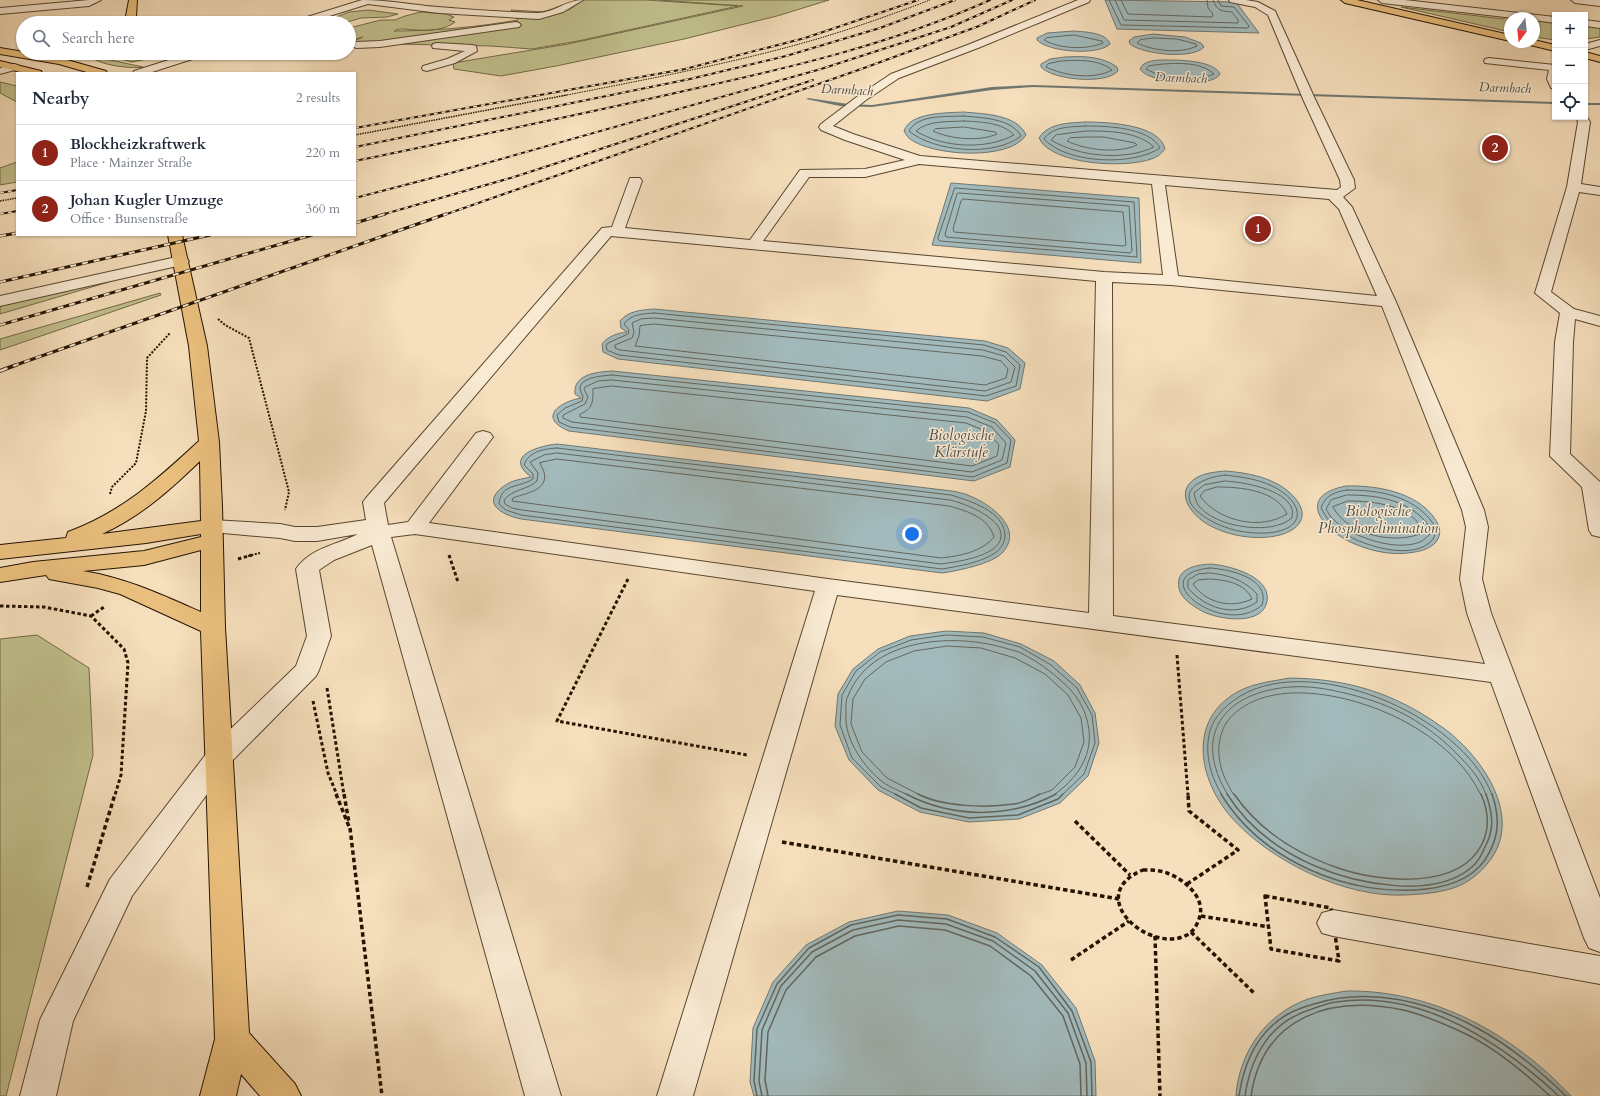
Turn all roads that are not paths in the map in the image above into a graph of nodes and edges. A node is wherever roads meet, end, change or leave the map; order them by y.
1 (98, 0) edge
2 (136, 0) edge
3 (578, 0) edge
4 (1086, 0) edge
5 (1233, 0) edge
6 (1349, 0) edge
7 (1382, 0) edge
8 (1575, 0) edge
9 (370, 1) edge
10 (1600, 3) edge
11 (0, 12) edge
12 (552, 14) junction
13 (131, 16) edge
14 (320, 16) edge
15 (1552, 20) edge
16 (1588, 23) edge
17 (1600, 25) edge
18 (1504, 37) edge
19 (1540, 42) edge
20 (1552, 43) edge
21 (1600, 43) edge
22 (1588, 44) edge
23 (356, 45) edge
24 (356, 45) edge
25 (1540, 45) edge
26 (1552, 47) edge
27 (1588, 47) edge
28 (0, 52) edge
29 (16, 53) edge
30 (1600, 53) edge
31 (1588, 55) edge
32 (1588, 56) edge
33 (16, 59) edge
34 (1600, 59) edge
35 (40, 60) edge
36 (55, 60) edge
37 (78, 60) edge
38 (179, 60) edge
39 (1489, 60) dead end
40 (0, 64) edge
41 (14, 67) junction
42 (87, 68) junction
43 (427, 68) dead end
44 (1552, 68) edge
45 (0, 71) edge
46 (33, 72) edge
47 (99, 72) edge
48 (141, 72) edge
49 (0, 77) edge
50 (16, 78) edge
51 (1583, 120) edge
52 (919, 160) junction
53 (1158, 179) junction
54 (635, 181) dead end
55 (1574, 187) junction
56 (1600, 191) edge
57 (1333, 195) junction
58 (618, 232) junction
59 (175, 236) edge
60 (754, 244) junction
61 (181, 261) junction
62 (1104, 277) junction
63 (1171, 280) junction
64 (0, 301) edge
65 (1388, 302) junction
66 (1568, 312) junction
67 (1600, 321) edge
68 (483, 437) dead end
69 (209, 442) junction
70 (415, 528) junction
71 (379, 529) junction
72 (1600, 530) edge
73 (212, 533) junction
74 (55, 546) junction
75 (0, 552) edge
76 (33, 570) junction
77 (0, 574) edge
78 (828, 586) junction
79 (1101, 623) junction
80 (213, 627) junction
81 (1501, 675) junction
82 (220, 756) junction
83 (1333, 923) dead end
84 (1600, 938) edge
85 (1600, 970) edge
86 (232, 1039) junction
87 (38, 1096) edge
88 (218, 1096) edge
89 (284, 1096) edge
90 (543, 1096) edge
91 (675, 1096) edge

1 - 11 street
2 - 13 main road
3 - 12 street
4 - 52 street
5 - 57 street
6 - 18 main road
7 - 15 street
8 - 10 street
9 - 12 street
9 - 14 street
12 - 23 street
16 - 17 street
19 - 20 main road
21 - 22 main road
21 - 27 street
24 - 43 street
25 - 26 main road
28 - 29 main road
30 - 31 street
32 - 34 main road
33 - 40 main road
35 - 41 main road
36 - 42 main road
37 - 42 main road
38 - 48 street
39 - 44 street
40 - 41 main road
41 - 45 street
41 - 46 main road
42 - 47 main road
49 - 50 main road
51 - 55 street
52 - 53 street
52 - 60 street
53 - 57 street
53 - 63 street
54 - 58 street
55 - 56 street
55 - 66 street
57 - 65 street
58 - 60 street
58 - 71 street
59 - 61 main road
60 - 62 street
61 - 64 street
61 - 69 main road
62 - 63 street
62 - 79 street
63 - 65 street
65 - 81 street
66 - 67 street
66 - 72 street
68 - 70 street
69 - 73 main road
69 - 74 main road
70 - 71 street
70 - 78 street
71 - 73 street
71 - 82 street
71 - 90 street
73 - 74 main road
73 - 76 main road
73 - 80 main road
74 - 75 main road
76 - 77 main road
76 - 80 main road
78 - 79 street
78 - 91 street
79 - 81 street
80 - 82 main road
81 - 84 street
82 - 86 main road
82 - 87 street
83 - 85 street
86 - 88 main road
86 - 89 main road

